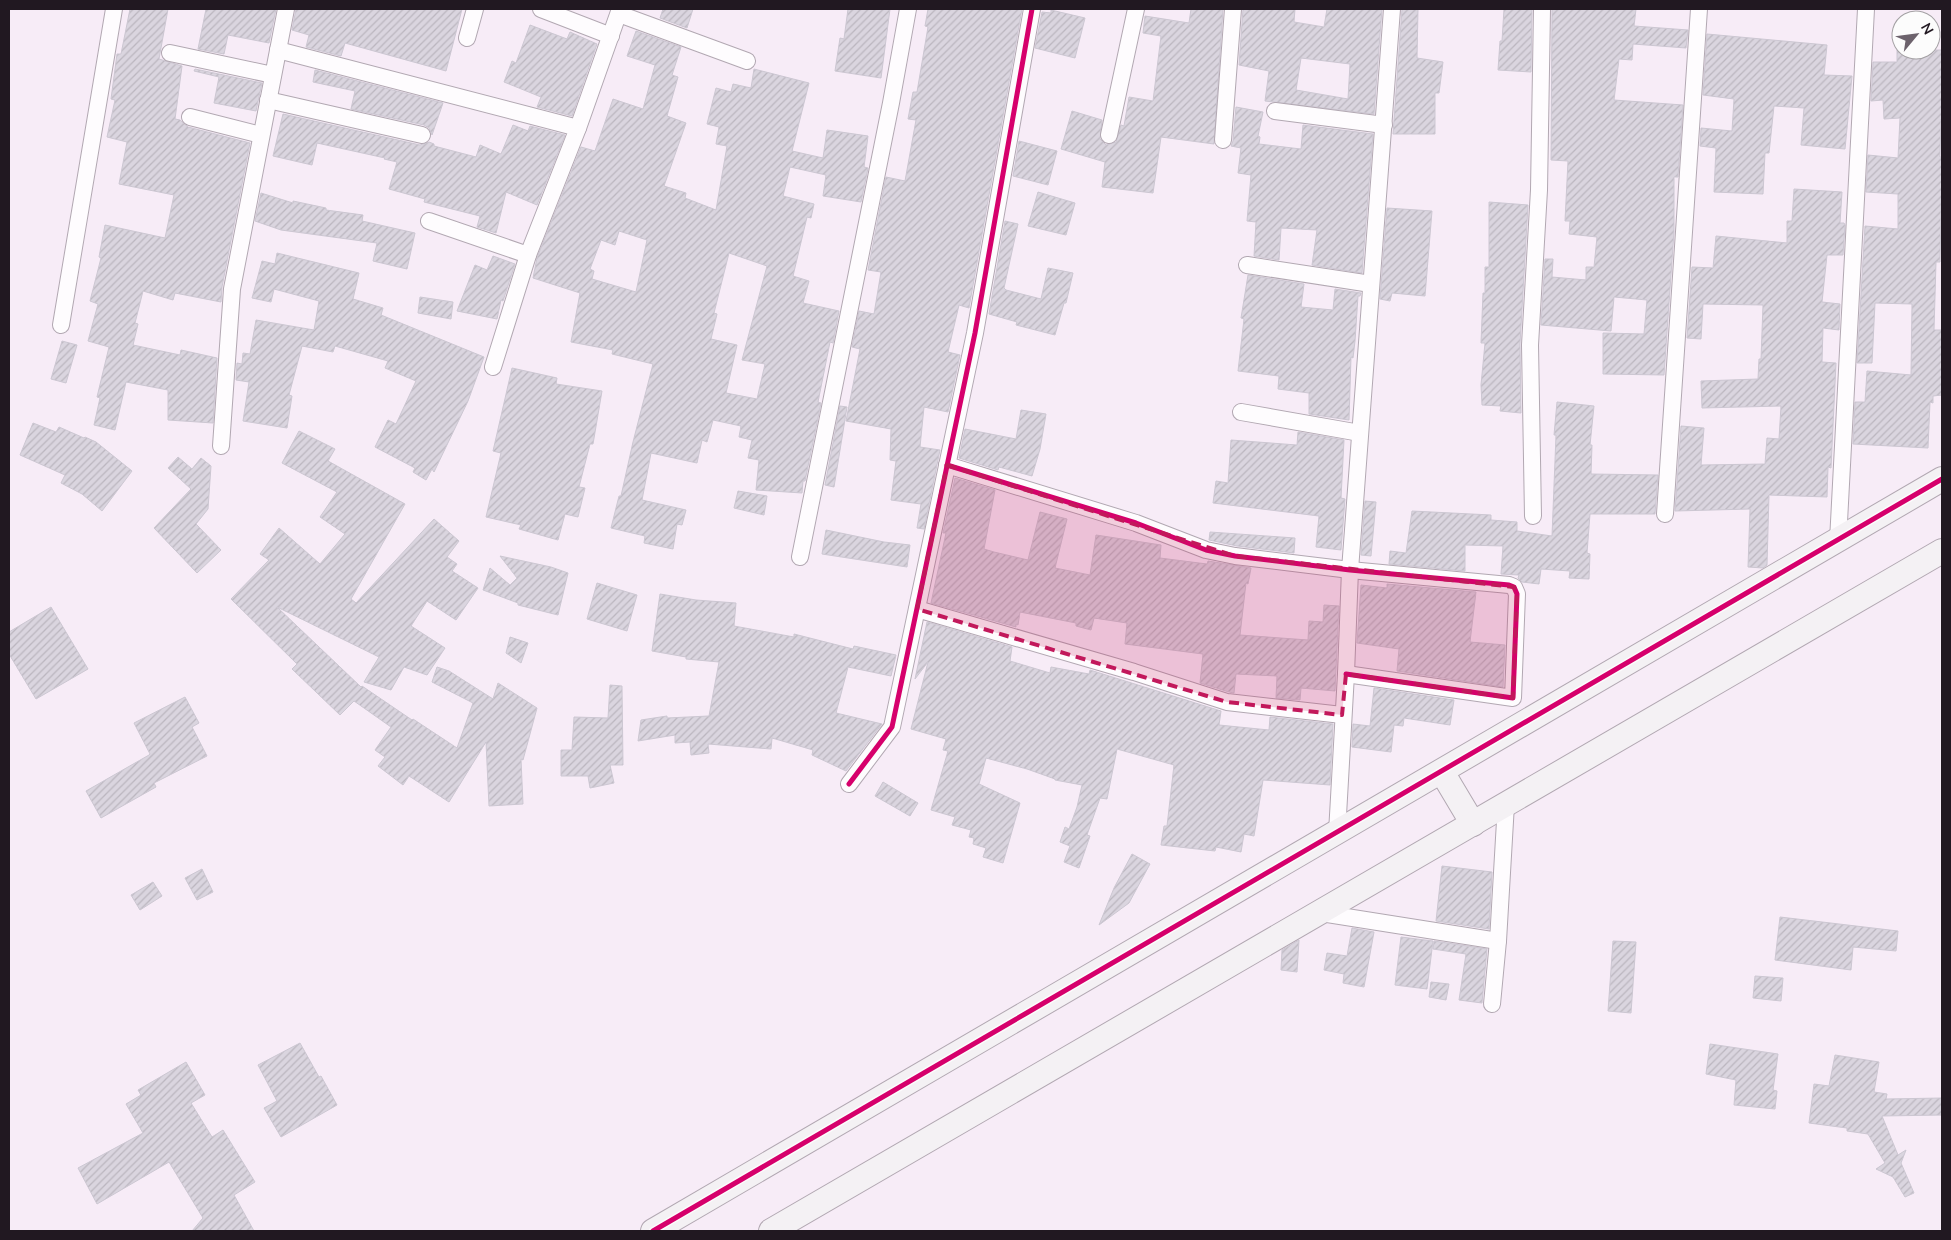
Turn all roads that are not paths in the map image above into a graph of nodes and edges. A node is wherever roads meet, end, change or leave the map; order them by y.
1 (114, 9) edge
2 (286, 9) edge
3 (475, 9) edge
4 (541, 9) edge
5 (908, 9) edge
6 (1032, 9) edge
7 (1136, 9) edge
8 (1233, 9) edge
9 (1392, 9) edge
10 (1542, 9) edge
11 (1699, 9) edge
12 (1866, 9) edge
13 (620, 11) edge
14 (611, 36) junction
15 (467, 38) dead end
16 (278, 50) junction
17 (170, 53) dead end
18 (748, 61) dead end
19 (273, 75) junction
20 (268, 100) junction
21 (1276, 111) dead end
22 (190, 117) dead end
23 (1384, 125) junction
24 (578, 128) junction
25 (261, 135) junction
26 (422, 135) dead end
27 (1108, 135) dead end
28 (1223, 140) dead end
29 (429, 221) dead end
30 (528, 255) junction
31 (1247, 265) dead end
32 (1371, 284) junction
33 (61, 325) dead end
34 (493, 367) dead end
35 (1241, 412) dead end
36 (1360, 432) junction
37 (221, 446) dead end
38 (947, 465) junction
39 (1942, 479) edge
40 (1665, 514) dead end
41 (1533, 516) dead end
42 (1838, 540) junction
43 (1942, 550) edge
44 (800, 556) dead end
45 (1350, 570) junction
46 (917, 609) junction
47 (1346, 674) junction
48 (1342, 715) junction
49 (1442, 772) junction
50 (849, 784) dead end
51 (1506, 804) junction
52 (1473, 824) junction
53 (1337, 833) junction
54 (1321, 912) junction
55 (1498, 941) junction
56 (1492, 1004) dead end
57 (653, 1231) edge
58 (772, 1231) edge

1 - 33 street
2 - 16 street
3 - 15 street
4 - 14 street
5 - 44 street
6 - 38 street
7 - 27 street
8 - 28 street
9 - 23 street
10 - 41 street
11 - 40 street
12 - 42 street
13 - 14 street
13 - 18 street
14 - 24 street
16 - 19 street
16 - 24 street
17 - 19 street
19 - 20 street
20 - 25 street
20 - 26 street
21 - 23 street
22 - 25 street
23 - 32 street
24 - 30 street
25 - 37 street
29 - 30 street
30 - 34 street
31 - 32 street
32 - 36 street
35 - 36 street
36 - 45 street
38 - 45 street
38 - 46 street
39 - 42 street
42 - 49 street
43 - 51 street
45 - 47 street
45 - 47 street
46 - 48 street
46 - 50 street
47 - 48 street
48 - 53 street
49 - 52 street
49 - 53 street
51 - 52 street
51 - 55 street
52 - 54 street
53 - 57 street
54 - 55 street
54 - 58 street
55 - 56 street

